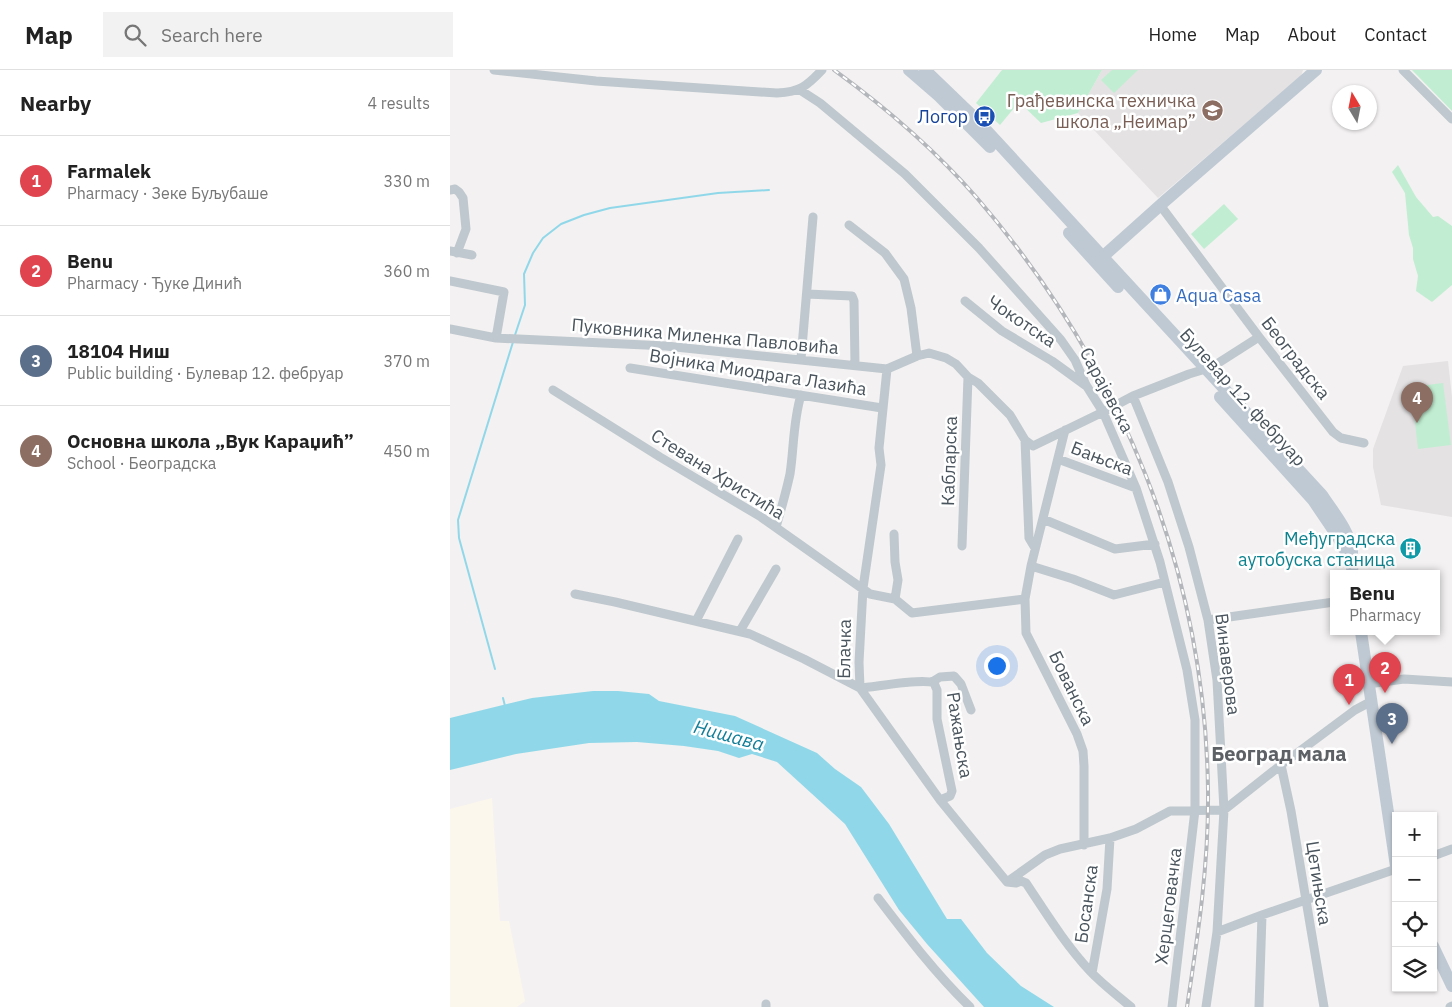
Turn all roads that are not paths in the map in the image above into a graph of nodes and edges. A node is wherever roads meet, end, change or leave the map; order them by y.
1 (494, 70) edge
2 (822, 70) edge
3 (909, 70) edge
4 (925, 70) edge
5 (1316, 70) edge
6 (1403, 70) edge
7 (800, 90) junction
8 (1452, 119) edge
9 (450, 190) edge
10 (1160, 205) junction
11 (813, 217) dead end
12 (849, 225) dead end
13 (454, 252) edge
14 (472, 256) dead end
15 (1100, 260) junction
16 (450, 281) edge
17 (807, 294) junction
18 (965, 301) dead end
19 (450, 328) edge
20 (1259, 337) junction
21 (496, 338) junction
22 (916, 356) junction
23 (801, 359) junction
24 (855, 365) junction
25 (630, 368) dead end
26 (887, 369) junction
27 (1201, 371) junction
28 (968, 377) junction
29 (1086, 385) junction
30 (553, 390) dead end
31 (801, 396) junction
32 (1133, 396) junction
33 (882, 408) junction
34 (1103, 412) junction
35 (1066, 430) junction
36 (1025, 440) junction
37 (1364, 443) dead end
38 (1058, 458) junction
39 (1136, 488) junction
40 (1043, 519) junction
41 (776, 528) junction
42 (894, 534) dead end
43 (738, 539) dead end
44 (1155, 544) junction
45 (962, 546) dead end
46 (1035, 548) junction
47 (1030, 566) junction
48 (1352, 568) edge
49 (776, 569) dead end
50 (1165, 582) junction
51 (863, 588) junction
52 (576, 594) dead end
53 (895, 599) junction
54 (1025, 599) junction
55 (1330, 603) edge
56 (1208, 620) junction
57 (696, 621) junction
58 (740, 631) junction
59 (1361, 635) edge
60 (932, 682) junction
61 (1452, 682) edge
62 (1368, 684) junction
63 (860, 688) junction
64 (1370, 702) junction
65 (971, 710) dead end
66 (1281, 765) junction
67 (940, 800) junction
68 (1195, 810) junction
69 (1224, 810) junction
70 (1110, 838) junction
71 (1084, 844) junction
72 (1452, 849) edge
73 (1437, 855) edge
74 (1394, 857) edge
75 (1392, 869) edge
76 (1006, 882) junction
77 (878, 898) dead end
78 (1306, 901) junction
79 (1262, 915) junction
80 (1218, 932) junction
81 (1433, 947) edge
82 (1092, 973) junction
83 (1452, 986) edge
84 (970, 1007) edge
85 (1131, 1007) edge
86 (1172, 1007) edge
87 (1206, 1007) edge
88 (1259, 1007) edge
89 (1324, 1007) edge

1 - 7 street
2 - 7 street
3 - 15 main road, Булевар 12. фебруар
4 - 15 main road, Булевар 12. фебруар
5 - 10 main road
6 - 8 street
7 - 29 street, Сарајевска
9 - 13 street
10 - 15 main road
10 - 20 street, Београдска
11 - 17 street
12 - 22 street
13 - 14 street
15 - 27 main road, Булевар 12. фебруар
16 - 21 street
17 - 23 street
17 - 24 street
18 - 29 street, Чокотска
19 - 21 street, Пуковника Миленка Павловића
20 - 27 street
20 - 37 street, Београдска
21 - 23 street, Пуковника Миленка Павловића
22 - 26 street
22 - 28 street
23 - 24 street, Пуковника Миленка Павловића
24 - 26 street, Пуковника Миленка Павловића
25 - 31 street, Војника Миодрага Лазића
26 - 33 street, Блачка
27 - 32 street
27 - 48 main road, Булевар 12. фебруар
28 - 36 street
28 - 45 street, Кабларска
29 - 34 street, Сарајевска
30 - 41 street, Стевана Христића
31 - 33 street, Војника Миодрага Лазића
31 - 41 street
32 - 34 street
32 - 56 street, Винаверова
33 - 51 street, Блачка
34 - 35 street
34 - 39 street, Сарајевска
35 - 36 street
35 - 38 street, Бованска
36 - 46 street
38 - 39 street, Бањска
38 - 40 street, Бованска
39 - 44 street, Сарајевска
40 - 44 street
40 - 46 street, Бованска
41 - 51 street, Стевана Христића
42 - 53 street
43 - 57 street
44 - 50 street, Сарајевска
46 - 47 street, Бованска
47 - 50 street
47 - 54 street, Бованска
49 - 58 street
50 - 68 street, Сарајевска
51 - 53 street, Стевана Христића
51 - 63 street, Блачка
52 - 57 street
53 - 54 street
54 - 71 street, Бованска
55 - 56 street
56 - 69 street, Винаверова
57 - 58 street
58 - 63 street
59 - 62 main road
60 - 63 street, Ражањска
60 - 65 street
60 - 67 street, Ражањска
61 - 62 street
62 - 64 main road
63 - 67 street, Блачка
64 - 66 street
64 - 74 main road
66 - 69 street
66 - 78 street, Цетињска
67 - 76 street, Блачка
68 - 69 street
68 - 70 street
68 - 86 street, Херцеговачка
69 - 80 street, Винаверова
70 - 71 street
70 - 82 street, Босанска
71 - 76 street
72 - 73 street
75 - 78 street
76 - 82 street
77 - 84 street
78 - 79 street
78 - 89 street, Цетињска
79 - 80 street
79 - 88 street
80 - 87 street, Винаверова
81 - 83 main road
82 - 85 street

